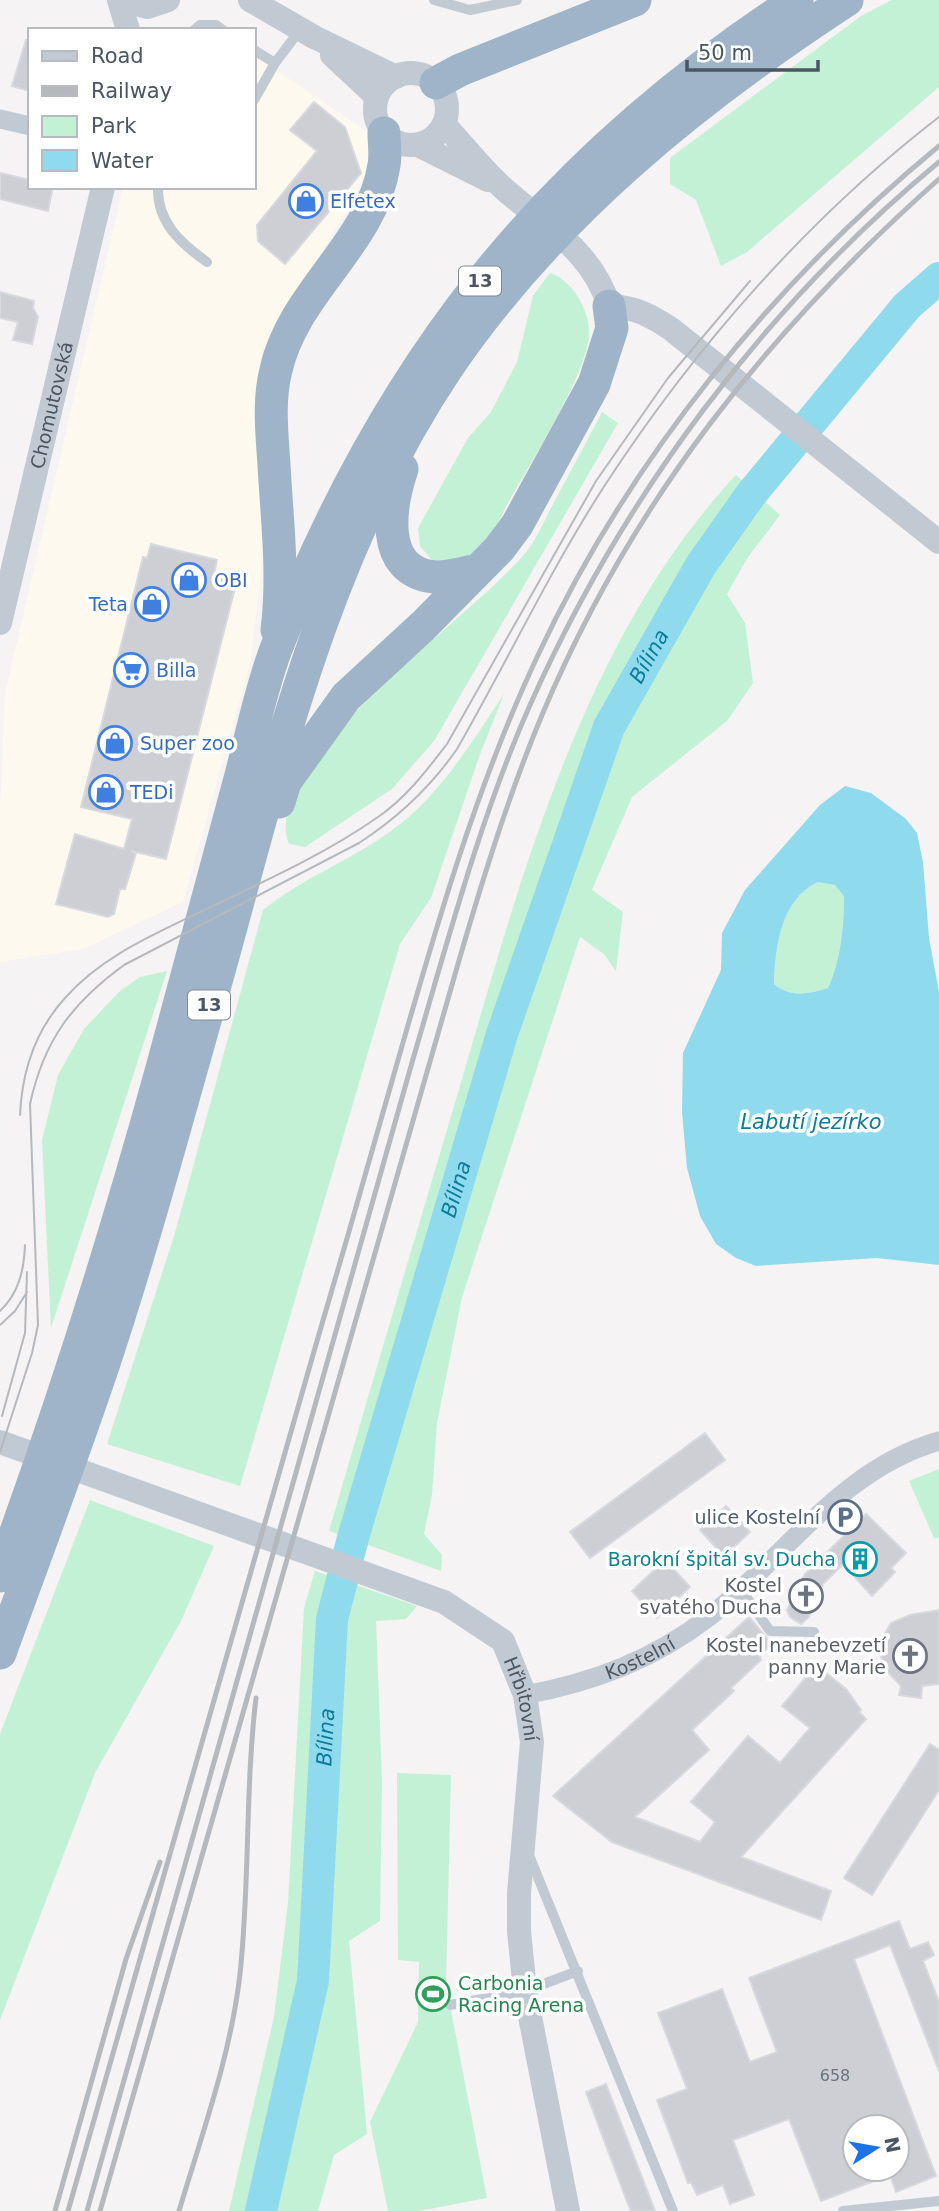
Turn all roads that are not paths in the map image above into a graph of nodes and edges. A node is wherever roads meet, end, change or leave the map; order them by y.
1 (121, 0) edge
2 (434, 0) edge
3 (517, 0) edge
4 (635, 0) edge
5 (797, 0) edge
6 (847, 0) edge
7 (246, 1) edge
8 (160, 3) edge
9 (128, 28) edge
10 (143, 28) edge
11 (196, 28) edge
12 (220, 28) edge
13 (307, 34) junction
14 (256, 51) edge
15 (275, 64) junction
16 (396, 77) junction
17 (436, 83) junction
18 (256, 97) edge
19 (377, 97) junction
20 (0, 120) edge
21 (444, 124) junction
22 (28, 126) edge
23 (384, 133) junction
24 (418, 145) junction
25 (501, 187) junction
26 (103, 189) edge
27 (158, 189) edge
28 (207, 262) dead end
29 (609, 306) junction
30 (445, 370) junction
31 (939, 542) edge
32 (477, 570) junction
33 (1, 610) edge
34 (275, 652) junction
35 (215, 985) junction
36 (939, 1441) edge
37 (0, 1442) edge
38 (0, 1576) edge
39 (740, 1589) junction
40 (814, 1632) dead end
41 (0, 1653) edge
42 (525, 1695) junction
43 (524, 1842) junction
44 (578, 1971) junction
45 (525, 1991) junction
46 (450, 2005) dead end
47 (939, 2201) edge
48 (568, 2211) edge
49 (673, 2211) edge
50 (843, 2211) edge

1 - 8 street
1 - 9 street
2 - 3 lane
4 - 17 highway
5 - 34 highway, 13
6 - 30 highway, 13
7 - 13 street
8 - 10 street
11 - 12 lane
13 - 15 lane
13 - 16 street
13 - 19 street
14 - 15 lane
15 - 18 lane
16 - 17 street
16 - 19 street
17 - 21 street
19 - 23 street
20 - 22 street
21 - 24 street
21 - 25 street
23 - 24 street
23 - 34 highway
24 - 25 street
25 - 29 street
26 - 33 street, Chomutovská
27 - 28 lane
29 - 31 street
29 - 32 highway
30 - 32 highway
30 - 35 highway, 13
32 - 35 highway
34 - 38 highway, 13
35 - 41 highway, 13
36 - 39 street, Kostelní
37 - 42 street, Hřbitovní
39 - 40 lane
39 - 42 street, Kostelní
42 - 43 street, Hřbitovní
43 - 44 lane
43 - 45 street, Hřbitovní
44 - 45 lane
44 - 49 lane
45 - 46 lane
45 - 48 street, Hřbitovní
47 - 50 lane

